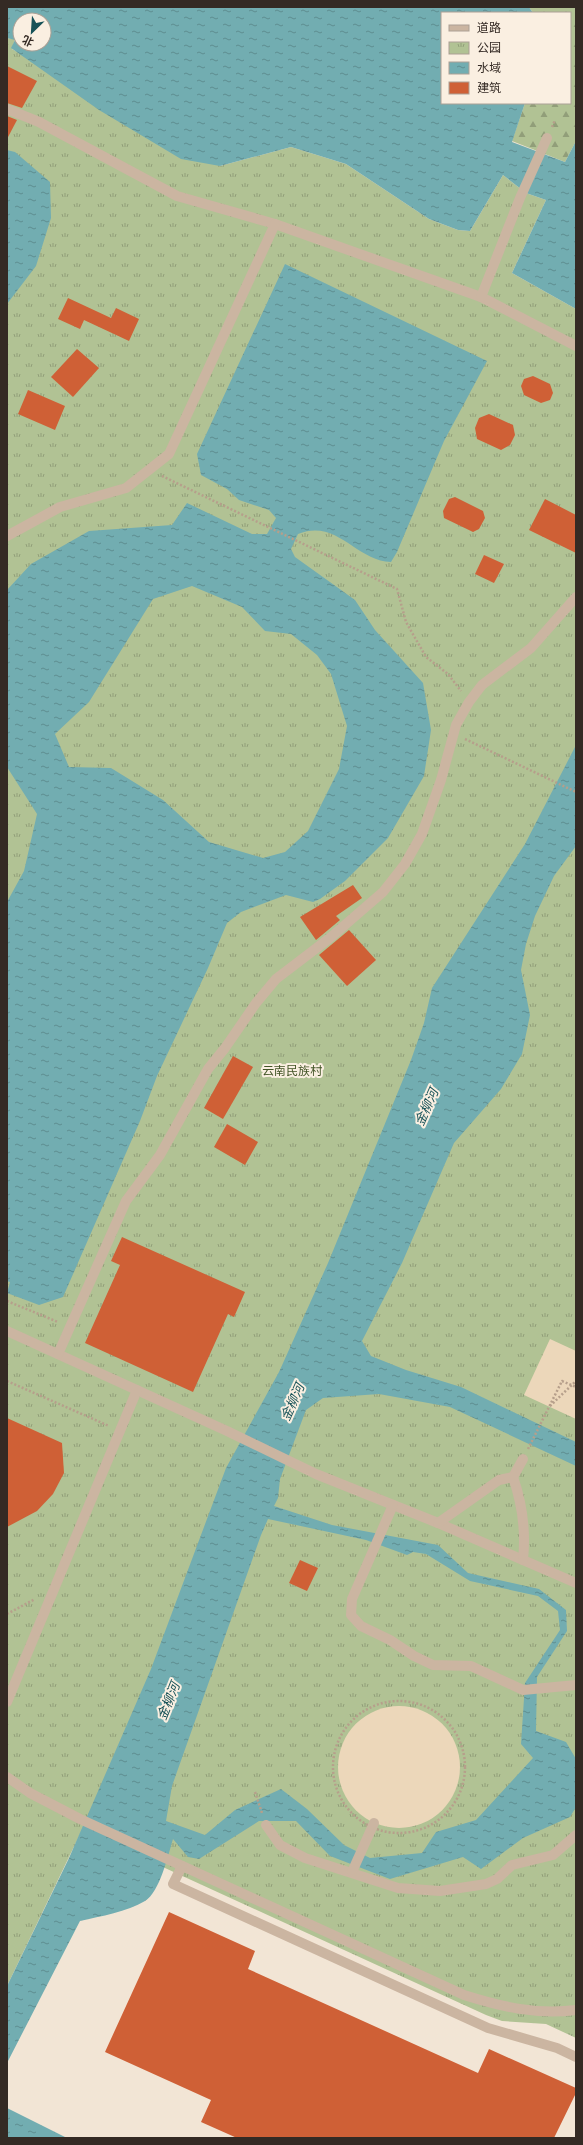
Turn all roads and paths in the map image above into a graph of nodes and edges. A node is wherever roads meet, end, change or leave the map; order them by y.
1 (7, 109) edge
2 (547, 138) dead end
3 (275, 224) junction
4 (481, 297) junction
5 (576, 346) edge
6 (150, 470) junction
7 (7, 536) edge
8 (576, 597) edge
9 (469, 702) junction
10 (453, 734) junction
11 (576, 792) edge
12 (7, 1301) edge
13 (70, 1327) junction
14 (7, 1331) edge
15 (58, 1354) junction
16 (7, 1381) edge
17 (576, 1381) edge
18 (572, 1385) junction
19 (576, 1387) edge
20 (137, 1390) junction
21 (549, 1407) junction
22 (121, 1431) junction
23 (523, 1459) joint
24 (513, 1477) junction
25 (393, 1505) junction
26 (438, 1523) junction
27 (523, 1560) junction
28 (576, 1583) edge
29 (54, 1589) junction
30 (7, 1614) edge
31 (576, 1685) edge
32 (7, 1702) edge
33 (7, 1777) edge
34 (255, 1792) dead end
35 (266, 1825) joint
36 (373, 1825) junction
37 (576, 1835) edge
38 (182, 1866) junction
39 (353, 1869) junction
40 (576, 2010) edge
41 (576, 2057) edge

1 - 3 street
2 - 4 street
3 - 4 street
3 - 6 street
4 - 5 street
6 - 7 street
6 - 9 path
8 - 9 street
9 - 10 street
10 - 11 path
10 - 13 street
12 - 13 path
13 - 15 street
14 - 15 street
15 - 20 street
16 - 22 path
17 - 18 path
18 - 19 path
18 - 21 path
18 - 21 path
20 - 22 street
20 - 25 street
21 - 23 path
22 - 29 street
23 - 24 street
24 - 26 street
24 - 27 street
25 - 26 street
25 - 31 street
26 - 27 street
27 - 28 street
29 - 30 path
29 - 32 street
33 - 38 street
34 - 35 path
35 - 39 street
36 - 36 path
36 - 39 street
37 - 39 street
38 - 40 street
38 - 41 street

